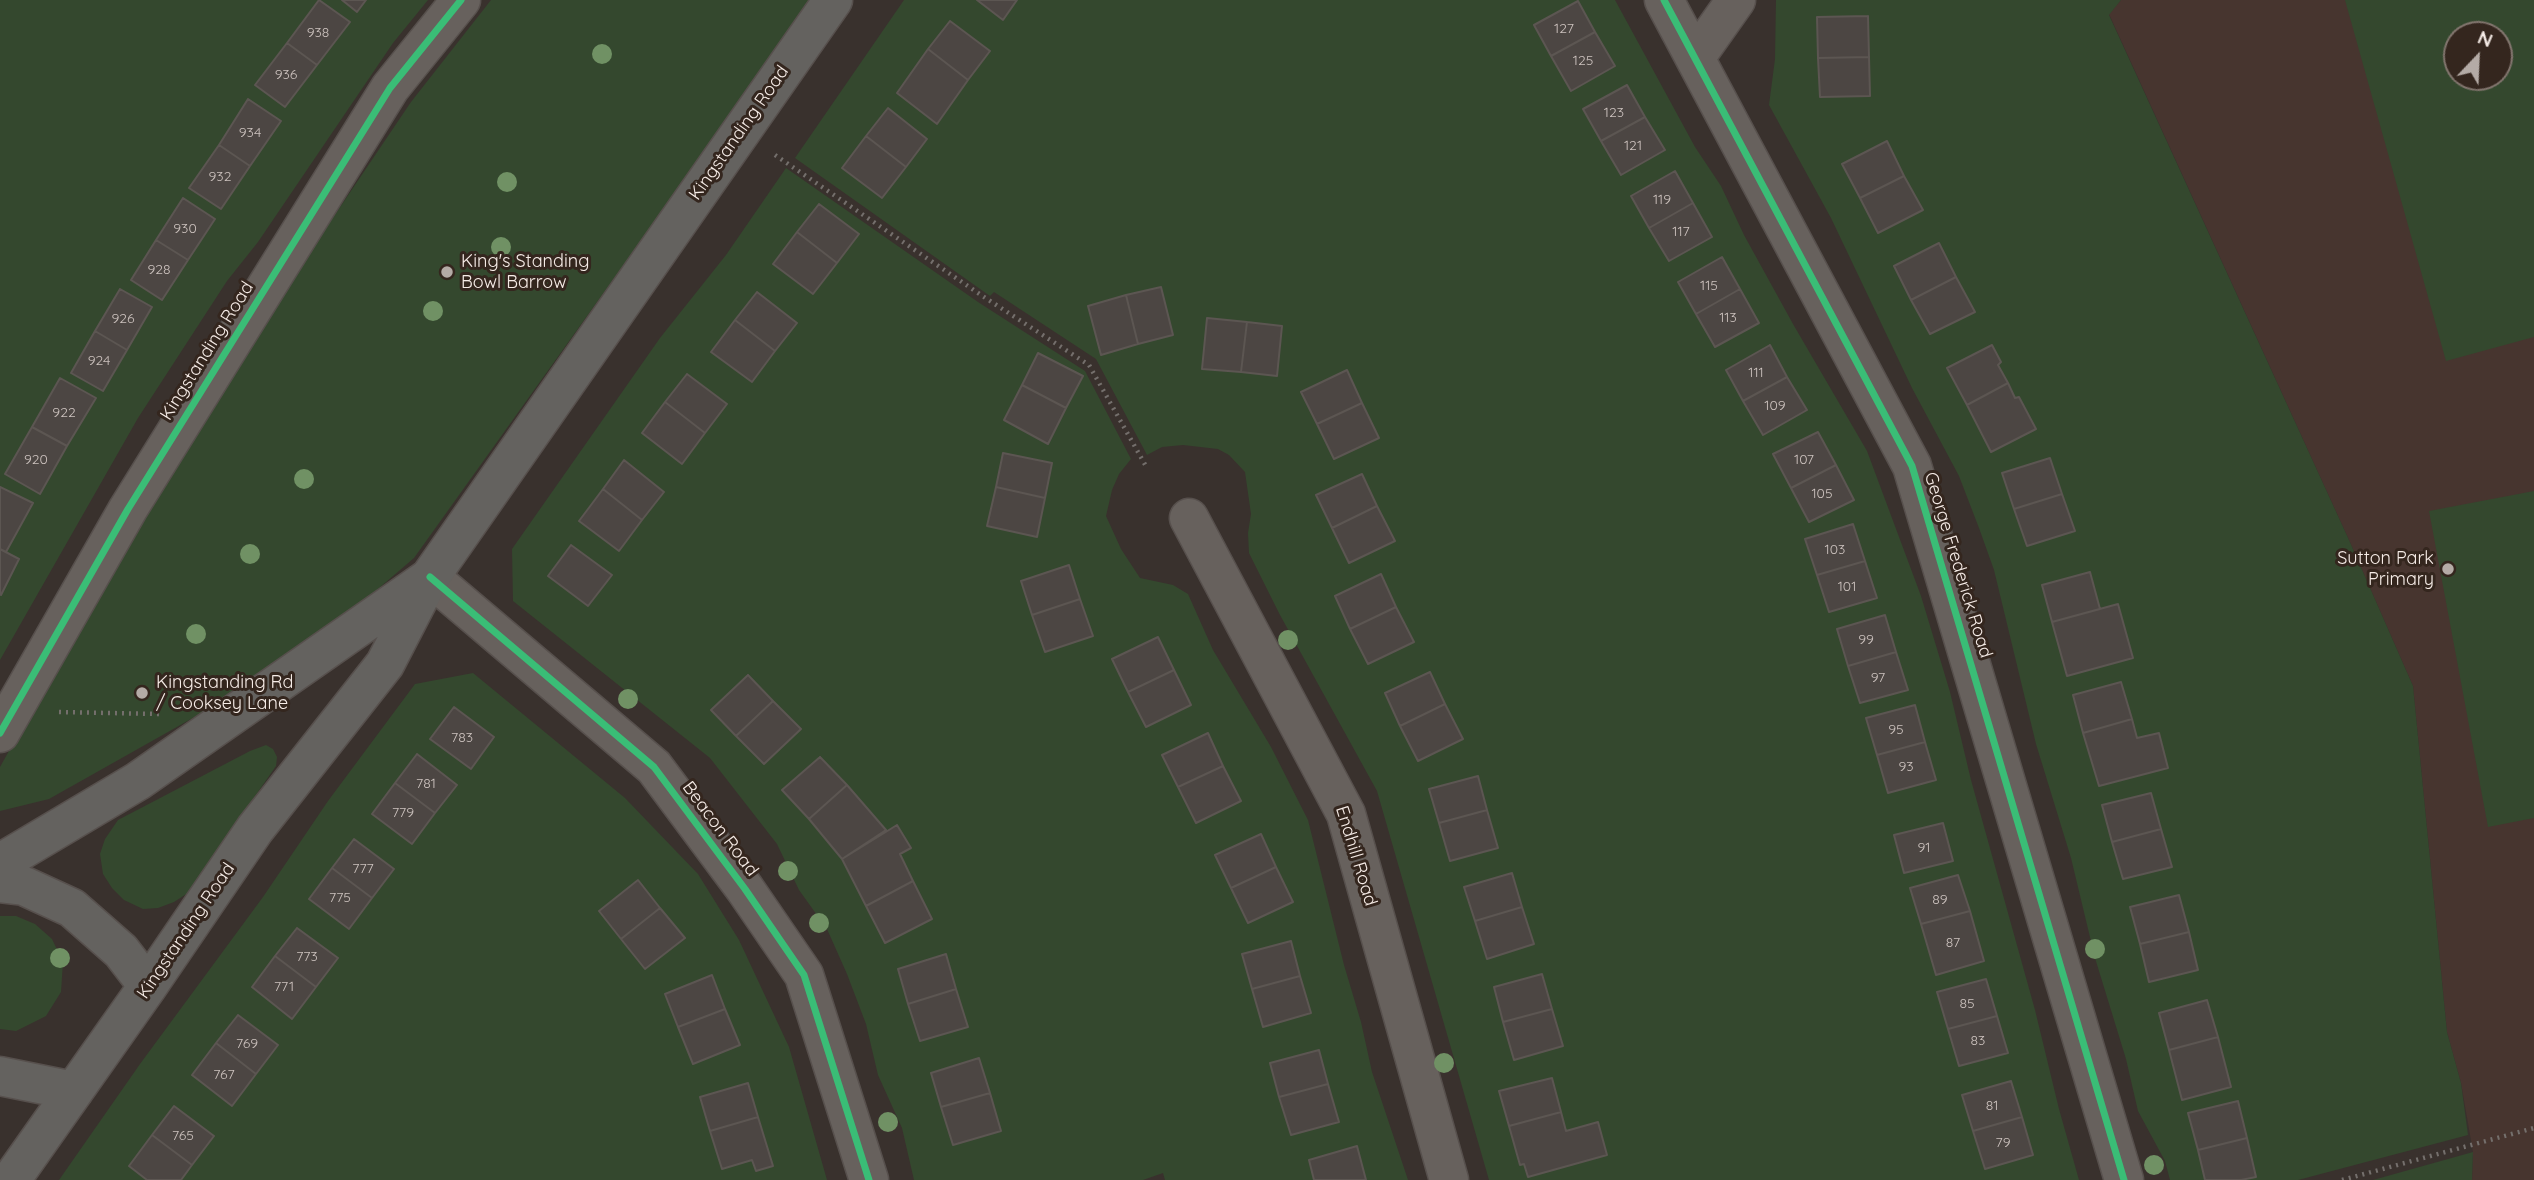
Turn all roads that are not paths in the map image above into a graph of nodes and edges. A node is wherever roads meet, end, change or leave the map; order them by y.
1 (461, 0) edge
2 (833, 0) edge
3 (1664, 0) edge
4 (1736, 0) edge
5 (1695, 58) junction
6 (1189, 518) dead end
7 (430, 577) junction
8 (6, 722) edge
9 (0, 863) edge
10 (0, 883) edge
11 (148, 986) junction
12 (0, 1076) edge
13 (74, 1091) junction
14 (11, 1180) edge
15 (869, 1180) edge
16 (1449, 1180) edge
17 (2124, 1180) edge

1 - 8 street, Kingstanding Road
2 - 7 main road, Kingstanding Road
3 - 5 street, George Frederick Road
4 - 5 street
5 - 17 street, George Frederick Road
6 - 16 street, Endhill Road
7 - 9 main road, Kingstanding Road
7 - 11 main road, Kingstanding Road
7 - 15 street, Beacon Road
10 - 11 main road
11 - 13 main road, Kingstanding Road
12 - 13 main road
13 - 14 main road, Kingstanding Road

